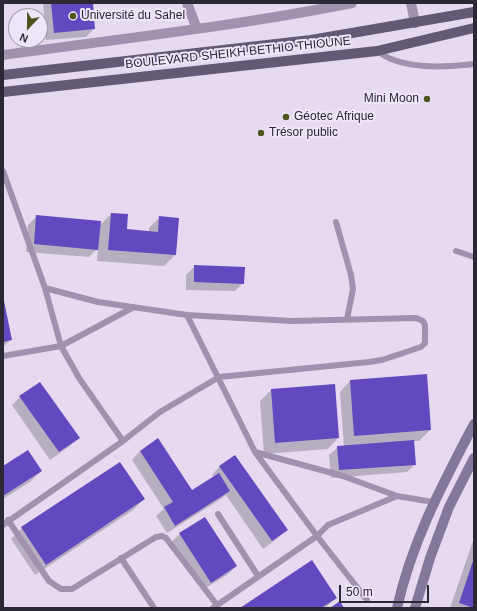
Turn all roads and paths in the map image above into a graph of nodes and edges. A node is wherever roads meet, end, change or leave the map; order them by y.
1 (187, 3) edge
2 (352, 3) edge
3 (411, 3) edge
4 (315, 7) edge
5 (474, 12) edge
6 (415, 23) junction
7 (474, 28) edge
8 (197, 29) junction
9 (377, 51) junction
10 (3, 55) edge
11 (474, 64) edge
12 (3, 75) edge
13 (3, 92) edge
14 (3, 171) edge
15 (336, 222) dead end
16 (456, 251) dead end
17 (474, 257) edge
18 (45, 288) junction
19 (134, 307) junction
20 (188, 315) junction
21 (347, 319) junction
22 (61, 346) junction
23 (3, 356) edge
24 (219, 377) junction
25 (474, 424) edge
26 (123, 441) junction
27 (255, 452) junction
28 (474, 458) edge
29 (397, 496) junction
30 (433, 502) junction
31 (218, 514) dead end
32 (6, 522) edge
33 (317, 536) junction
34 (121, 558) junction
35 (258, 576) junction
36 (367, 600) dead end
37 (215, 606) edge
38 (154, 608) edge
39 (397, 608) edge
40 (415, 608) edge

1 - 8 street
2 - 4 street
3 - 6 street
4 - 8 street
5 - 6 main road, BOULEVARD SHEIKH BETHIO THIOUNE
6 - 12 main road, BOULEVARD SHEIKH BETHIO THIOUNE
7 - 9 main road, BOULEVARD SHEIKH BETHIO THIOUNE
8 - 10 street
9 - 11 lane
9 - 13 main road, BOULEVARD SHEIKH BETHIO THIOUNE
14 - 18 lane
15 - 21 lane
16 - 17 lane
18 - 19 lane
18 - 22 lane
19 - 20 lane
19 - 22 lane
20 - 21 lane
20 - 24 lane
21 - 24 lane
22 - 23 lane
22 - 26 lane
24 - 26 lane
24 - 27 lane
25 - 30 street
26 - 32 lane
27 - 29 lane
27 - 33 lane
28 - 40 street
29 - 30 lane
29 - 33 lane
30 - 39 street
31 - 35 lane
32 - 34 lane
33 - 35 lane
33 - 36 lane
34 - 37 lane
34 - 38 lane
35 - 37 lane

